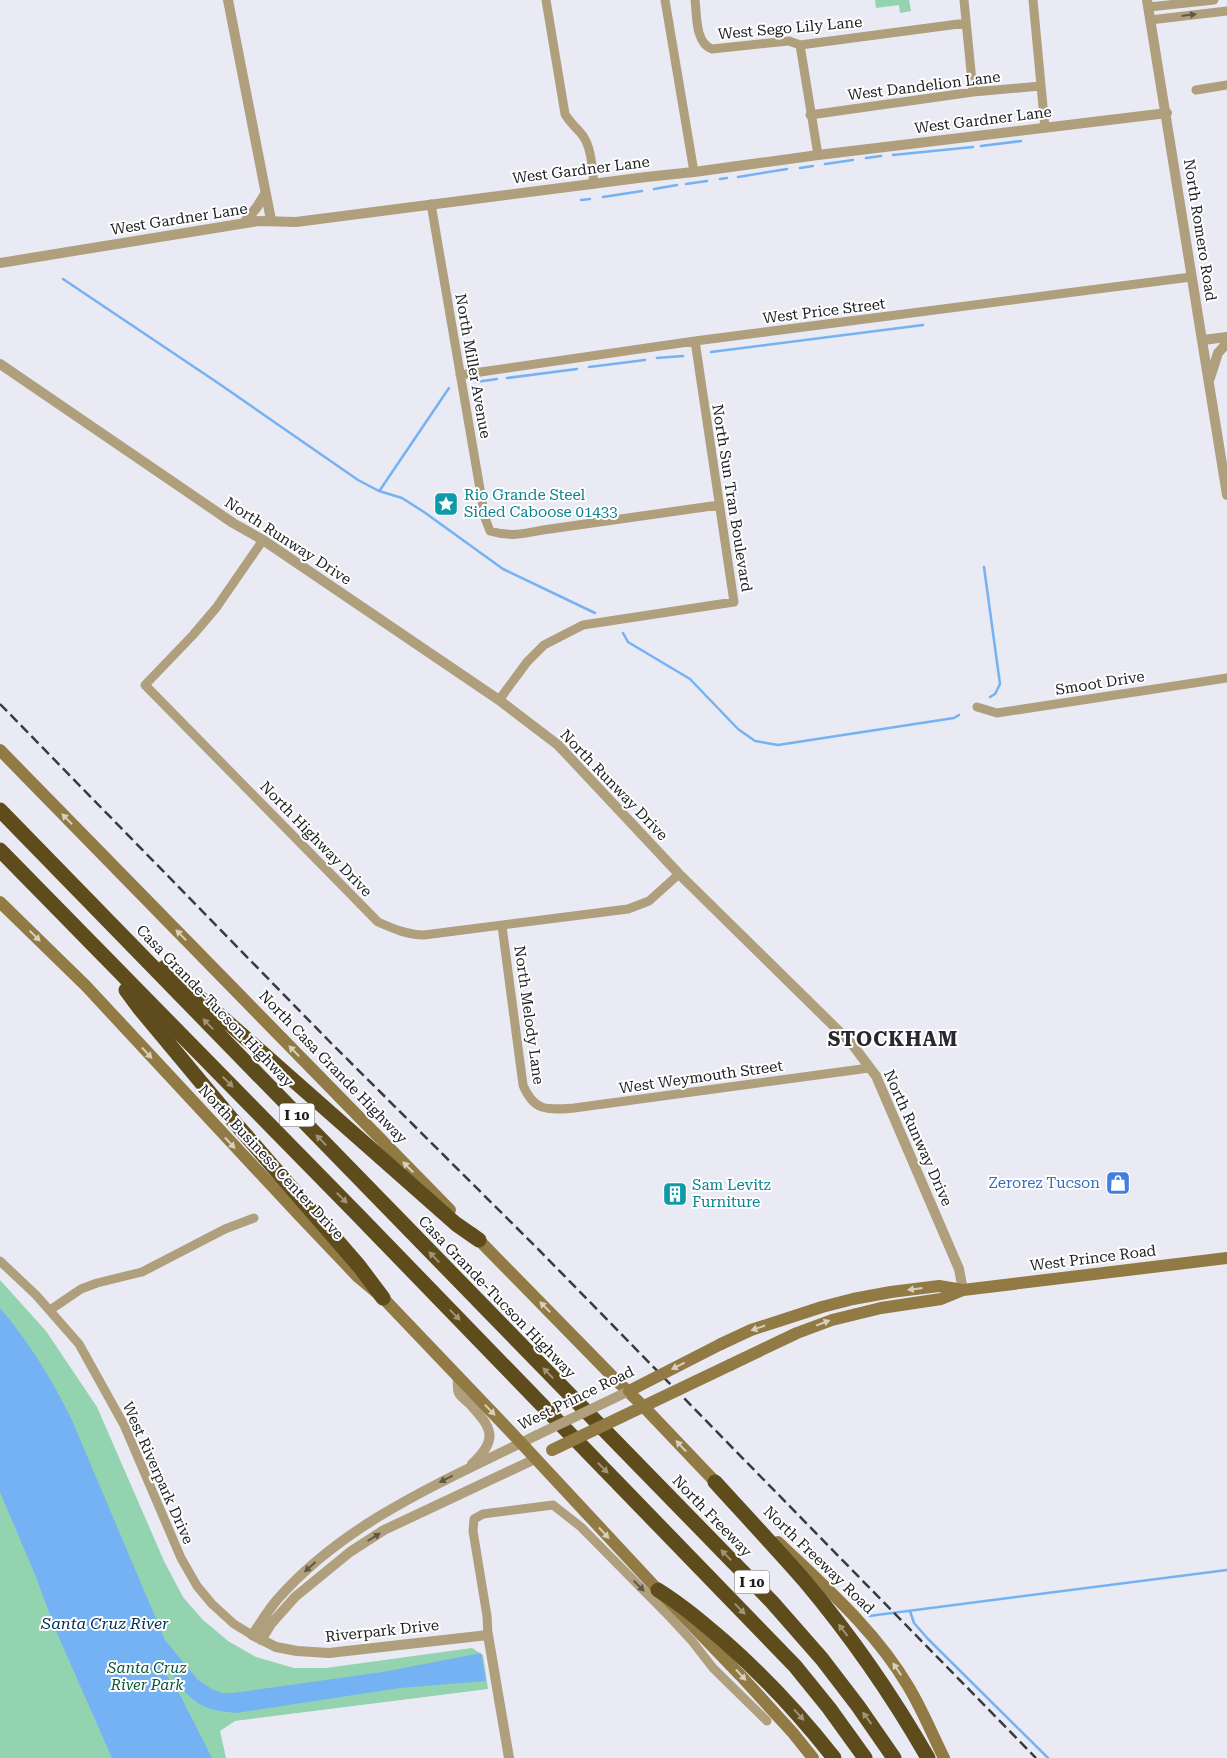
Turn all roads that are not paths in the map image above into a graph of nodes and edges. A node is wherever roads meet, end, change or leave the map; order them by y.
1 (228, 0) edge
2 (546, 0) edge
3 (665, 0) edge
4 (694, 0) edge
5 (964, 0) edge
6 (1033, 0) edge
7 (1214, 0) edge
8 (1148, 4) edge
9 (1227, 11) edge
10 (1150, 20) junction
11 (966, 23) junction
12 (800, 45) junction
13 (1227, 85) edge
14 (1041, 86) junction
15 (1196, 90) dead end
16 (973, 92) junction
17 (1167, 113) junction
18 (810, 115) junction
19 (1045, 128) junction
20 (818, 155) junction
21 (694, 172) junction
22 (594, 184) junction
23 (265, 194) junction
24 (431, 204) junction
25 (271, 220) junction
26 (244, 223) junction
27 (0, 263) edge
28 (1191, 276) junction
29 (1227, 337) edge
30 (1203, 340) junction
31 (695, 341) junction
32 (1227, 343) edge
33 (0, 364) edge
34 (460, 375) junction
35 (1209, 381) junction
36 (1227, 495) edge
37 (719, 505) junction
38 (263, 540) junction
39 (1227, 678) edge
40 (500, 700) junction
41 (977, 707) dead end
42 (0, 750) edge
43 (0, 810) edge
44 (0, 850) edge
45 (679, 874) junction
46 (85, 897) junction
47 (0, 902) edge
48 (71, 923) junction
49 (502, 926) junction
50 (869, 1068) junction
51 (537, 1105) joint
52 (254, 1218) dead end
53 (479, 1240) junction
54 (1227, 1258) edge
55 (0, 1261) edge
56 (963, 1290) junction
57 (383, 1298) junction
58 (50, 1310) junction
59 (458, 1377) junction
60 (628, 1391) junction
61 (643, 1406) junction
62 (594, 1421) joint
63 (520, 1443) junction
64 (535, 1459) junction
65 (466, 1470) junction
66 (715, 1482) junction
67 (658, 1590) junction
68 (488, 1635) junction
69 (257, 1638) junction
70 (767, 1721) dead end
71 (509, 1758) edge
72 (813, 1758) edge
73 (834, 1758) edge
74 (865, 1758) edge
75 (894, 1758) edge
76 (928, 1758) edge
77 (944, 1758) edge

1 - 23 street
2 - 22 street
3 - 21 street
4 - 12 street, West Sego Lily Lane
5 - 11 street
6 - 14 street
7 - 8 street
8 - 10 street, North Romero Road
10 -> 9 street
10 - 17 street, North Romero Road
11 - 12 street, West Sego Lily Lane
11 - 16 street
12 - 18 street
13 - 15 street
14 - 16 street, West Dandelion Lane
14 - 19 street
16 - 18 street, West Dandelion Lane
17 - 19 street, West Gardner Lane
17 - 28 street, North Romero Road
18 - 20 street
19 - 20 street, West Gardner Lane
20 - 21 street, West Gardner Lane
21 - 22 street, West Gardner Lane
22 - 24 street, West Gardner Lane
23 - 25 street
23 - 26 street
24 - 25 street, West Gardner Lane
24 - 34 street, North Miller Avenue
25 - 26 street, West Gardner Lane
26 - 27 street, West Gardner Lane
28 - 30 street, North Romero Road
28 - 31 street, West Price Street
29 - 30 street
30 - 35 street, North Romero Road
31 - 34 street, West Price Street
31 - 37 street, North Sun Tran Boulevard
32 - 35 street
33 - 38 street, North Runway Drive
34 - 37 street, North Miller Avenue
35 - 36 street, North Romero Road
37 - 40 street, North Sun Tran Boulevard
38 - 40 street, North Runway Drive
38 - 49 street, North Highway Drive
39 - 41 street, Smoot Drive
40 - 45 street, North Runway Drive
53 -> 42 main road, North Casa Grande Highway
43 - 46 highway, Casa Grande-Tucson Highway / I 10
44 - 48 highway, I 10
45 - 49 street, North Highway Drive
45 - 50 street, North Runway Drive
46 - 53 highway
62 -> 46 highway, Casa Grande-Tucson Highway / I 10
47 -> 57 main road, North Business Center Drive
48 - 57 highway
48 -> 74 highway, I 10
49 - 51 street, North Melody Lane
50 - 51 street, West Weymouth Street
50 - 56 street, North Runway Drive
52 - 58 street
60 -> 53 main road, North Casa Grande Highway
54 - 56 main road, West Prince Road
55 - 58 street, West Riverpark Drive
56 -> 60 main road, West Prince Road, bridge
61 -> 56 main road, West Prince Road, bridge
57 - 59 main road, North Business Center Drive
58 - 69 street, West Riverpark Drive
59 -> 63 main road, North Business Center Drive
59 - 65 street
60 - 61 main road, North Casa Grande Highway
60 - 63 street, West Prince Road, bridge
61 - 64 main road, West Prince Road, bridge
66 -> 61 main road, North Freeway Road
75 -> 62 highway, North Freeway / I 10
63 - 64 main road
63 - 65 street, West Prince Road
64 -> 67 main road
69 -> 64 street, West Prince Road
65 -> 69 street, West Prince Road
76 -> 66 highway
77 -> 66 main road, North Freeway Road
67 -> 72 main road
67 -> 73 highway
68 - 69 street, Riverpark Drive
68 -> 70 street
68 - 71 street

